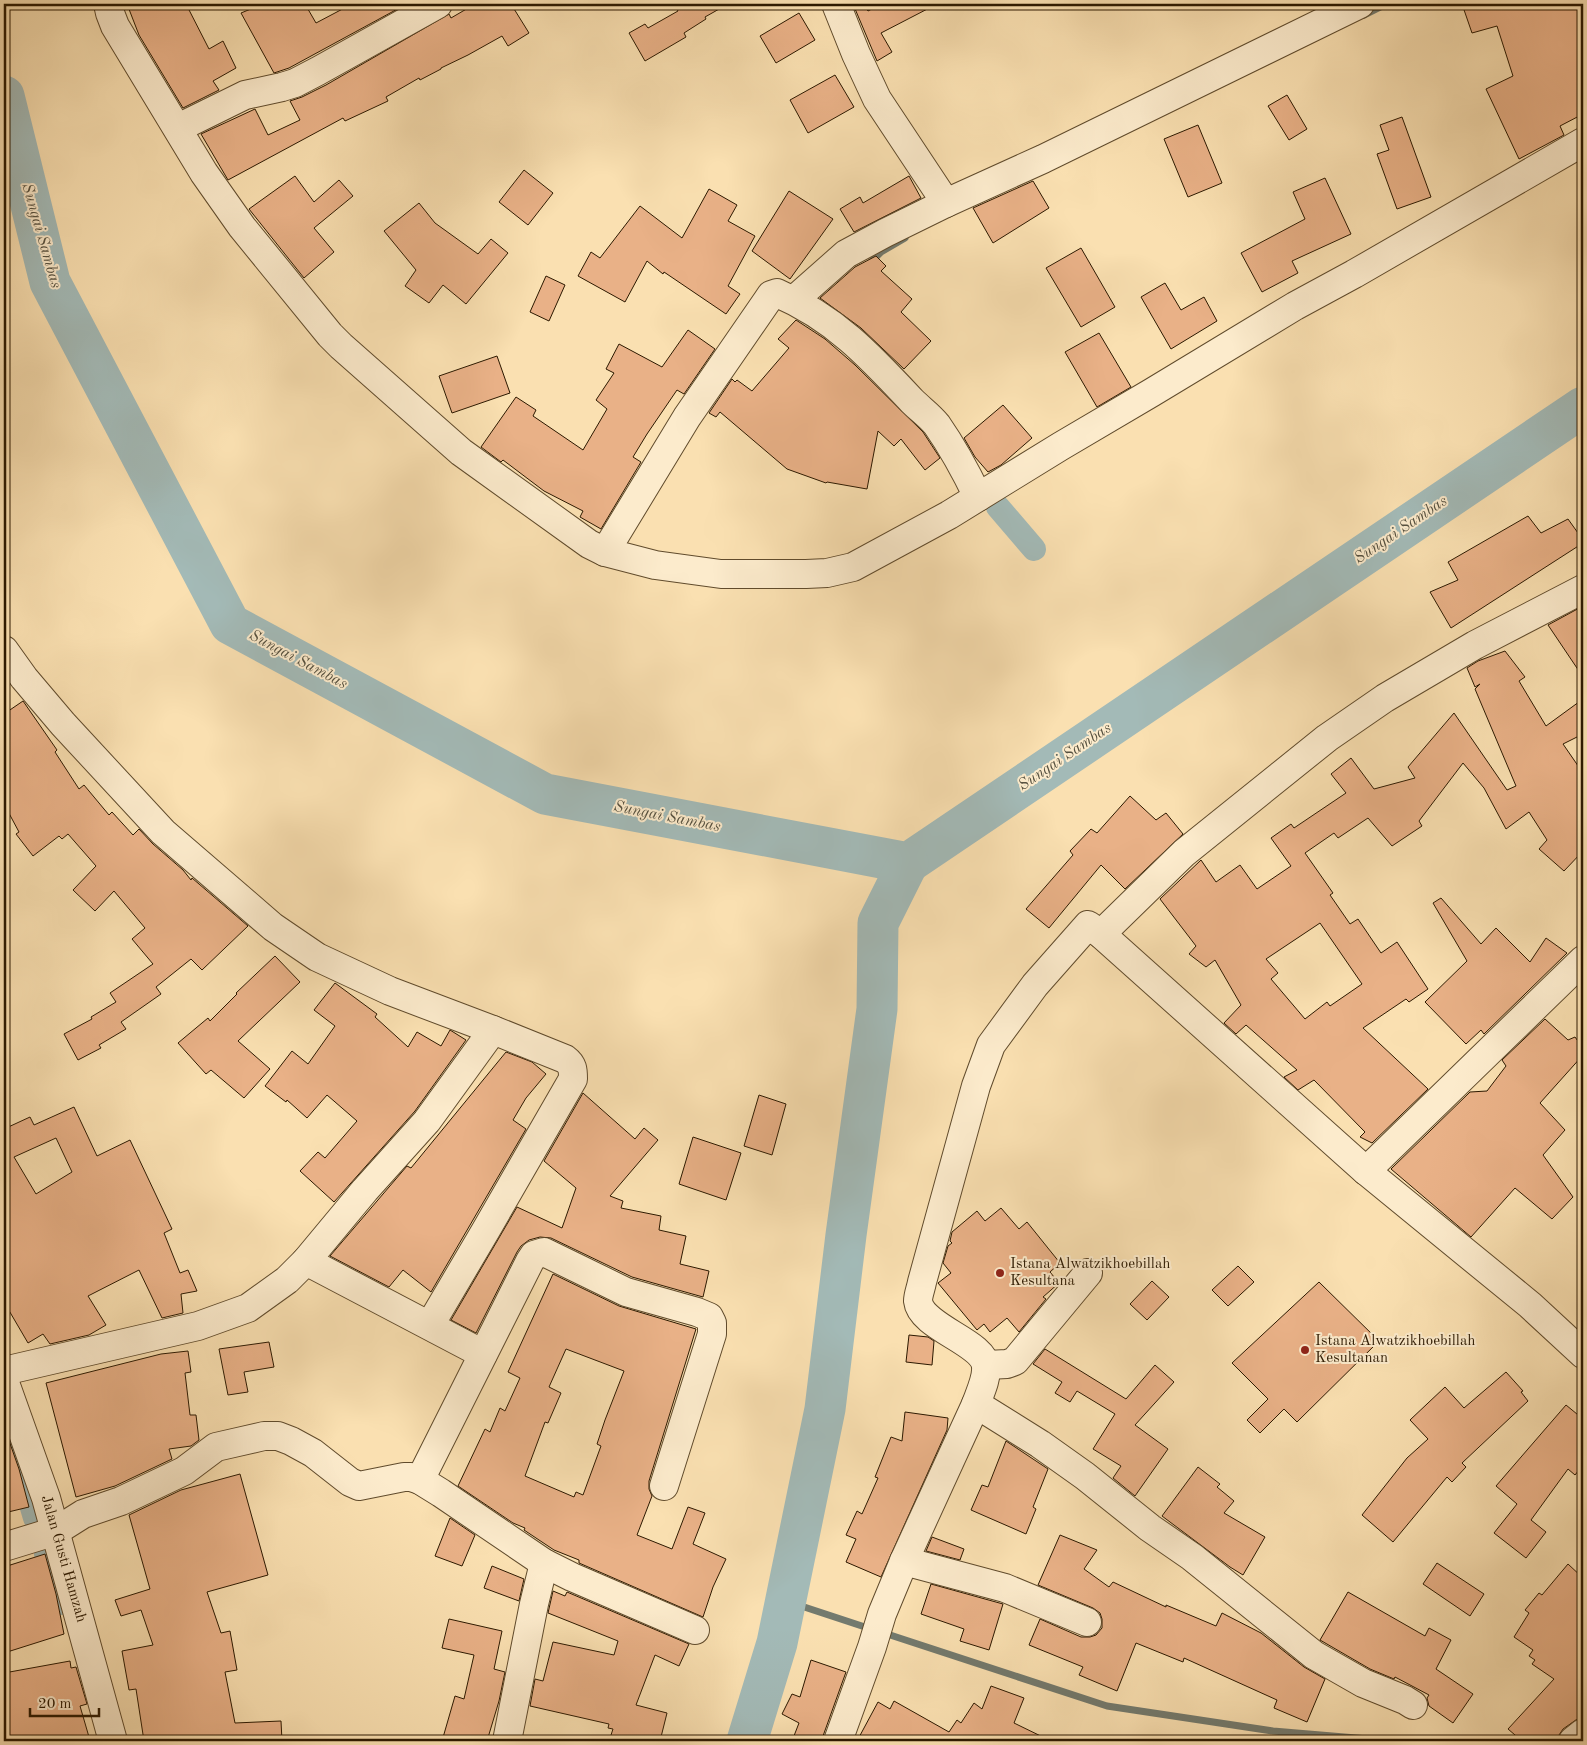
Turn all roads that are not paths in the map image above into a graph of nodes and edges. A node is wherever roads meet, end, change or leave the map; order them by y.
1 (108, 4) edge
2 (438, 4) edge
3 (836, 4) edge
4 (1360, 4) edge
5 (178, 128) junction
6 (1583, 142) edge
7 (946, 203) junction
8 (794, 300) junction
9 (978, 497) junction
10 (605, 552) junction
11 (1583, 589) edge
12 (4, 650) edge
13 (1100, 934) junction
14 (1583, 960) edge
15 (492, 1030) junction
16 (1366, 1172) junction
17 (306, 1261) junction
18 (1088, 1273) dead end
19 (430, 1326) junction
20 (483, 1354) junction
21 (1583, 1354) edge
22 (987, 1366) junction
23 (4, 1371) edge
24 (4, 1380) edge
25 (976, 1404) junction
26 (420, 1480) junction
27 (664, 1486) dead end
28 (56, 1531) junction
29 (4, 1547) edge
30 (904, 1561) junction
31 (544, 1563) junction
32 (1087, 1622) dead end
33 (695, 1630) dead end
34 (1413, 1705) dead end
35 (1583, 1733) edge
36 (113, 1741) edge
37 (507, 1741) edge
38 (838, 1741) edge
39 (1573, 1741) edge

1 - 5 street
2 - 5 street
3 - 7 street
4 - 7 street
5 - 10 street
6 - 9 street
7 - 8 street
8 - 9 street
8 - 10 street
9 - 10 street
11 - 13 street
12 - 15 street
13 - 16 street
13 - 22 street
14 - 16 street
15 - 17 street
15 - 19 street
16 - 21 street
17 - 19 street
17 - 23 street
18 - 22 street
19 - 20 street
20 - 26 street
20 - 27 street
22 - 25 street
24 - 28 street, Jalan Gusti Hamzah
25 - 30 street
25 - 34 street
26 - 28 street
26 - 31 street
28 - 29 street
28 - 36 street, Jalan Gusti Hamzah
30 - 32 street
30 - 38 street
31 - 33 street
31 - 37 street
35 - 39 street

